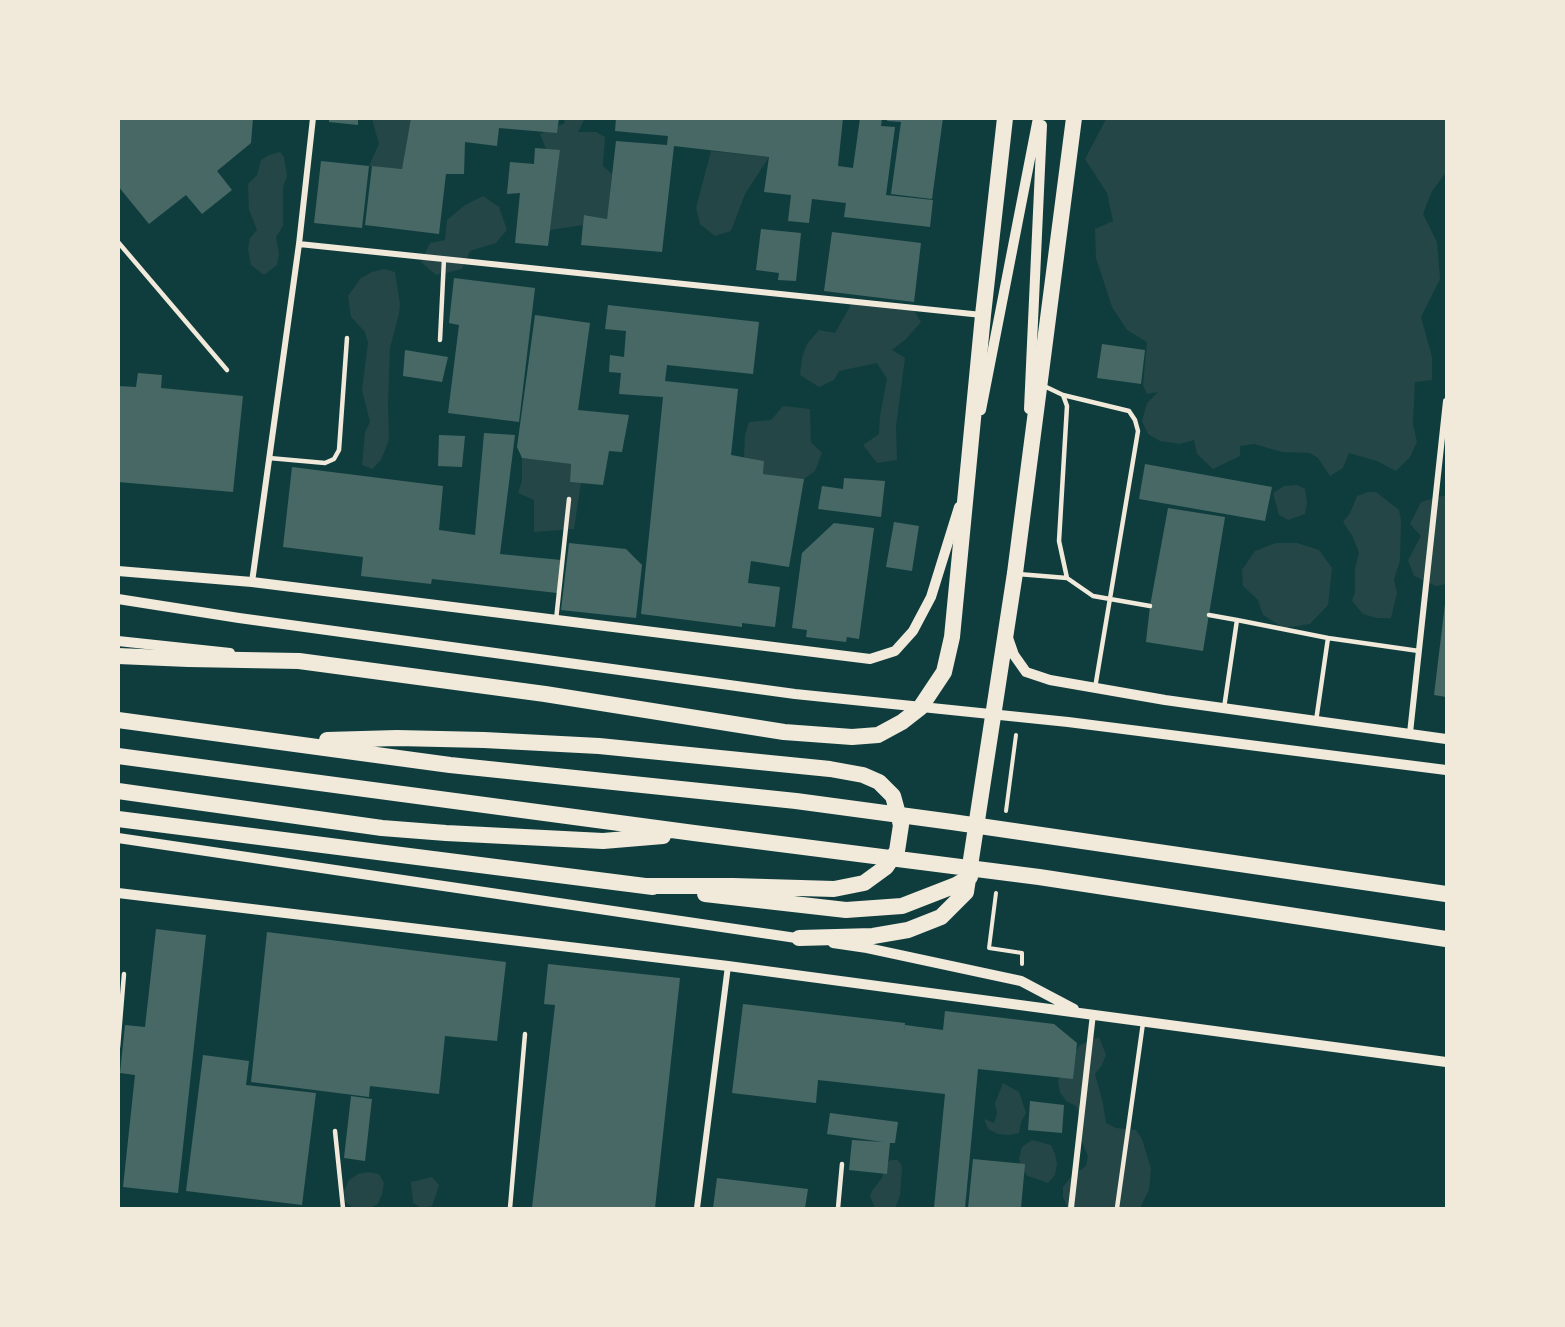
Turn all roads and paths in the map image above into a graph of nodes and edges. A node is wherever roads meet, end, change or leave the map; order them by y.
1 (313, 118) edge
2 (1005, 118) edge
3 (1038, 118) edge
4 (1042, 118) edge
5 (1074, 118) edge
6 (118, 242) edge
7 (299, 244) junction
8 (444, 259) junction
9 (983, 315) junction
10 (347, 338) dead end
11 (440, 340) dead end
12 (227, 370) dead end
13 (1041, 385) junction
14 (1063, 395) junction
15 (1446, 401) edge
16 (270, 458) junction
17 (967, 480) junction
18 (1025, 488) junction
19 (569, 499) dead end
20 (118, 571) edge
21 (1015, 573) junction
22 (1067, 578) junction
23 (252, 582) junction
24 (1109, 599) junction
25 (121, 600) edge
26 (1150, 606) dead end
27 (1209, 615) dead end
28 (556, 620) junction
29 (1237, 620) junction
30 (1006, 633) junction
31 (1328, 638) junction
32 (118, 641) edge
33 (1419, 651) junction
34 (118, 656) edge
35 (299, 661) junction
36 (1095, 688) junction
37 (1224, 708) junction
38 (118, 720) edge
39 (1316, 721) junction
40 (1410, 734) junction
41 (1446, 739) edge
42 (281, 742) junction
43 (118, 756) edge
44 (1446, 770) edge
45 (118, 791) edge
46 (118, 819) edge
47 (694, 833) junction
48 (118, 838) edge
49 (970, 877) junction
50 (644, 886) junction
51 (118, 893) edge
52 (1446, 894) edge
53 (799, 938) junction
54 (1446, 939) edge
55 (728, 966) junction
56 (124, 974) dead end
57 (1080, 1012) junction
58 (1093, 1014) junction
59 (1143, 1021) junction
60 (525, 1034) dead end
61 (118, 1047) edge
62 (1446, 1062) edge
63 (334, 1131) dead end
64 (842, 1164) dead end
65 (343, 1209) edge
66 (510, 1209) edge
67 (698, 1209) edge
68 (838, 1209) edge
69 (1071, 1209) edge
70 (1117, 1209) edge

1 - 7 street
2 - 9 highway
3 - 17 street
4 - 18 street
5 - 13 highway
6 - 12 lane
7 - 8 street
7 - 16 street
8 - 9 street
8 - 11 lane
9 - 17 highway
10 - 16 lane
13 - 14 lane
13 - 18 highway
14 - 22 lane
14 - 24 lane
15 - 33 street
16 - 23 street
17 - 28 street
17 - 35 highway
18 - 21 highway
19 - 28 lane
20 - 23 street
21 - 22 lane
21 - 30 highway
22 - 24 lane
23 - 28 street
24 - 26 lane
24 - 36 lane
25 - 44 street
27 - 29 lane
29 - 31 lane
29 - 37 lane
30 - 36 street
30 - 49 highway
31 - 33 lane
31 - 39 lane
32 - 35 street
33 - 40 street
34 - 35 highway
36 - 37 street
37 - 39 street
38 - 42 highway
39 - 40 street
40 - 41 street
42 - 50 highway
42 - 52 highway
43 - 47 highway
45 - 47 highway
46 - 50 highway
47 - 54 highway
48 - 53 street
49 - 50 highway
49 - 53 highway
51 - 55 street
53 - 57 street
55 - 57 street
55 - 67 street
56 - 61 lane
57 - 58 street
58 - 59 street
58 - 69 street
59 - 62 street
59 - 70 lane
60 - 66 lane
63 - 65 lane
64 - 68 lane

